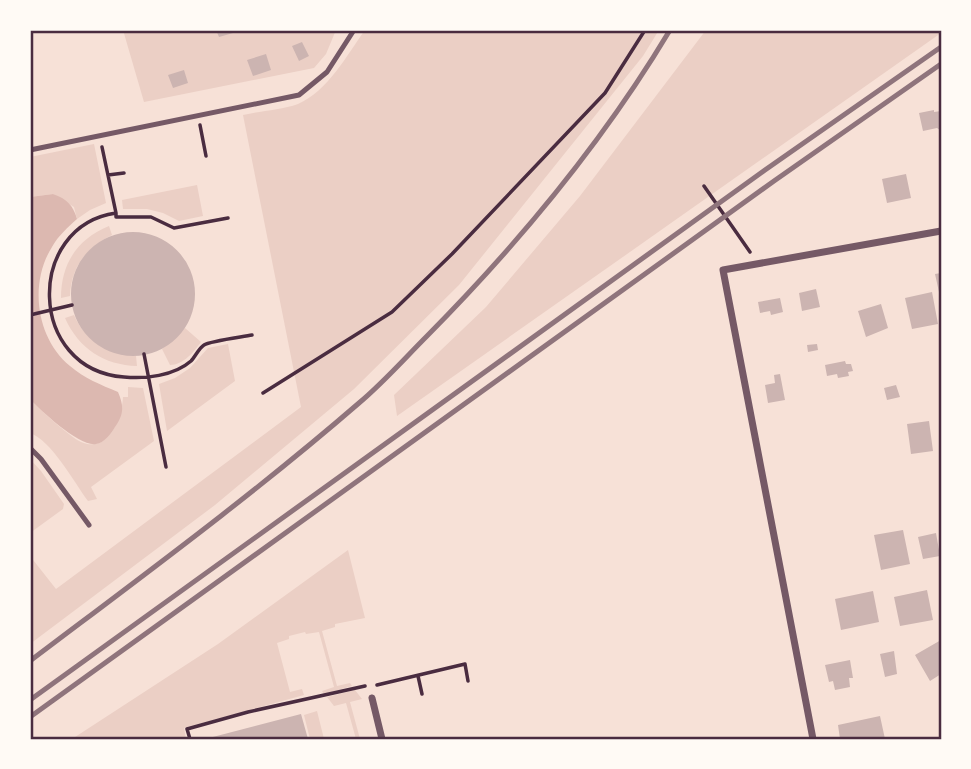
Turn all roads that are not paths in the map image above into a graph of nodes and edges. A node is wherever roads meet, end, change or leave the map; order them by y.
1 (354, 30) edge
2 (348, 33) edge
3 (30, 150) edge
4 (941, 231) edge
5 (30, 448) edge
6 (89, 525) dead end
7 (372, 698) dead end
8 (382, 739) edge
9 (813, 739) edge

1 - 2 lane
2 - 3 lane
4 - 9 street
5 - 6 lane
7 - 8 street

